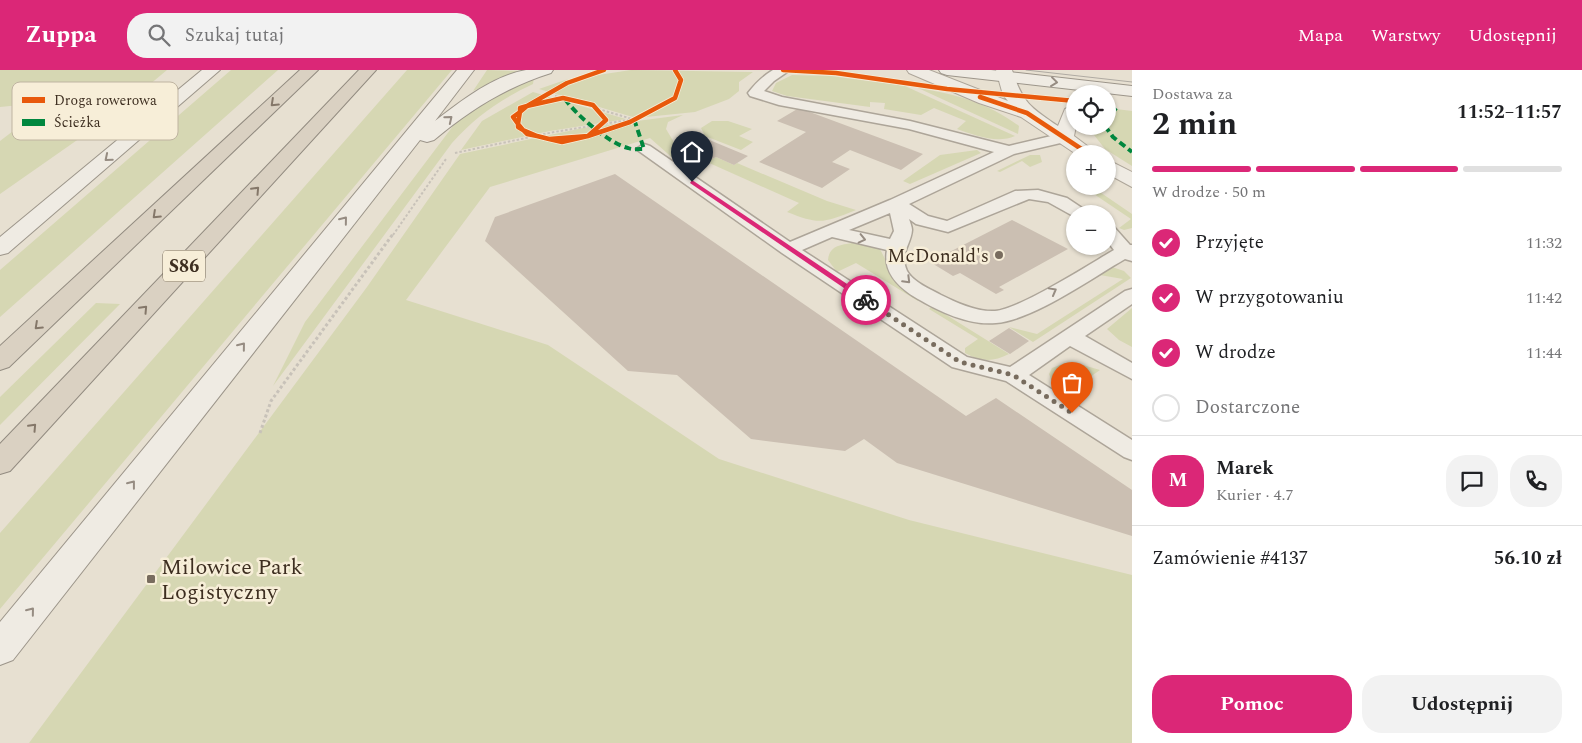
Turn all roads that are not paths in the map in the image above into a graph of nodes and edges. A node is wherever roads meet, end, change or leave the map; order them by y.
1 (212, 70) edge
2 (310, 70) edge
3 (368, 70) edge
4 (466, 70) edge
5 (545, 70) edge
6 (783, 70) edge
7 (915, 70) edge
8 (948, 70) edge
9 (1005, 73) edge
10 (1071, 85) edge
11 (1116, 91) edge
12 (1132, 91) edge
13 (178, 99) edge
14 (1027, 113) junction
15 (1066, 131) edge
16 (1064, 138) junction
17 (129, 140) edge
18 (1075, 145) edge
19 (644, 149) dead end
20 (1009, 151) junction
21 (1116, 171) edge
22 (384, 172) junction
23 (1132, 181) edge
24 (896, 204) junction
25 (1066, 205) edge
26 (829, 231) junction
27 (1116, 239) edge
28 (895, 246) junction
29 (0, 248) edge
30 (788, 249) junction
31 (1130, 252) edge
32 (1132, 295) edge
33 (1070, 337) junction
34 (0, 362) edge
35 (1132, 372) edge
36 (1013, 375) junction
37 (1132, 451) edge
38 (0, 463) edge
39 (0, 649) edge

1 -> 13 main road
2 -> 34 highway
38 -> 3 highway, S86
4 - 22 main road
22 -> 5 main road
6 - 20 lane
7 - 14 main road
8 - 9 main road
9 -> 10 main road
9 - 14 main road
11 - 12 main road
14 - 16 main road
15 - 16 main road
16 - 18 main road
16 - 20 lane
17 -> 29 main road
19 - 30 lane
20 - 24 lane
21 - 23 main road
39 -> 22 main road
24 - 25 lane
24 - 26 lane
24 - 28 lane
26 -> 28 lane
26 - 30 lane
27 - 31 lane
28 -> 31 lane
30 - 36 lane
32 - 33 lane
33 - 35 lane
33 - 36 lane
36 - 37 lane

